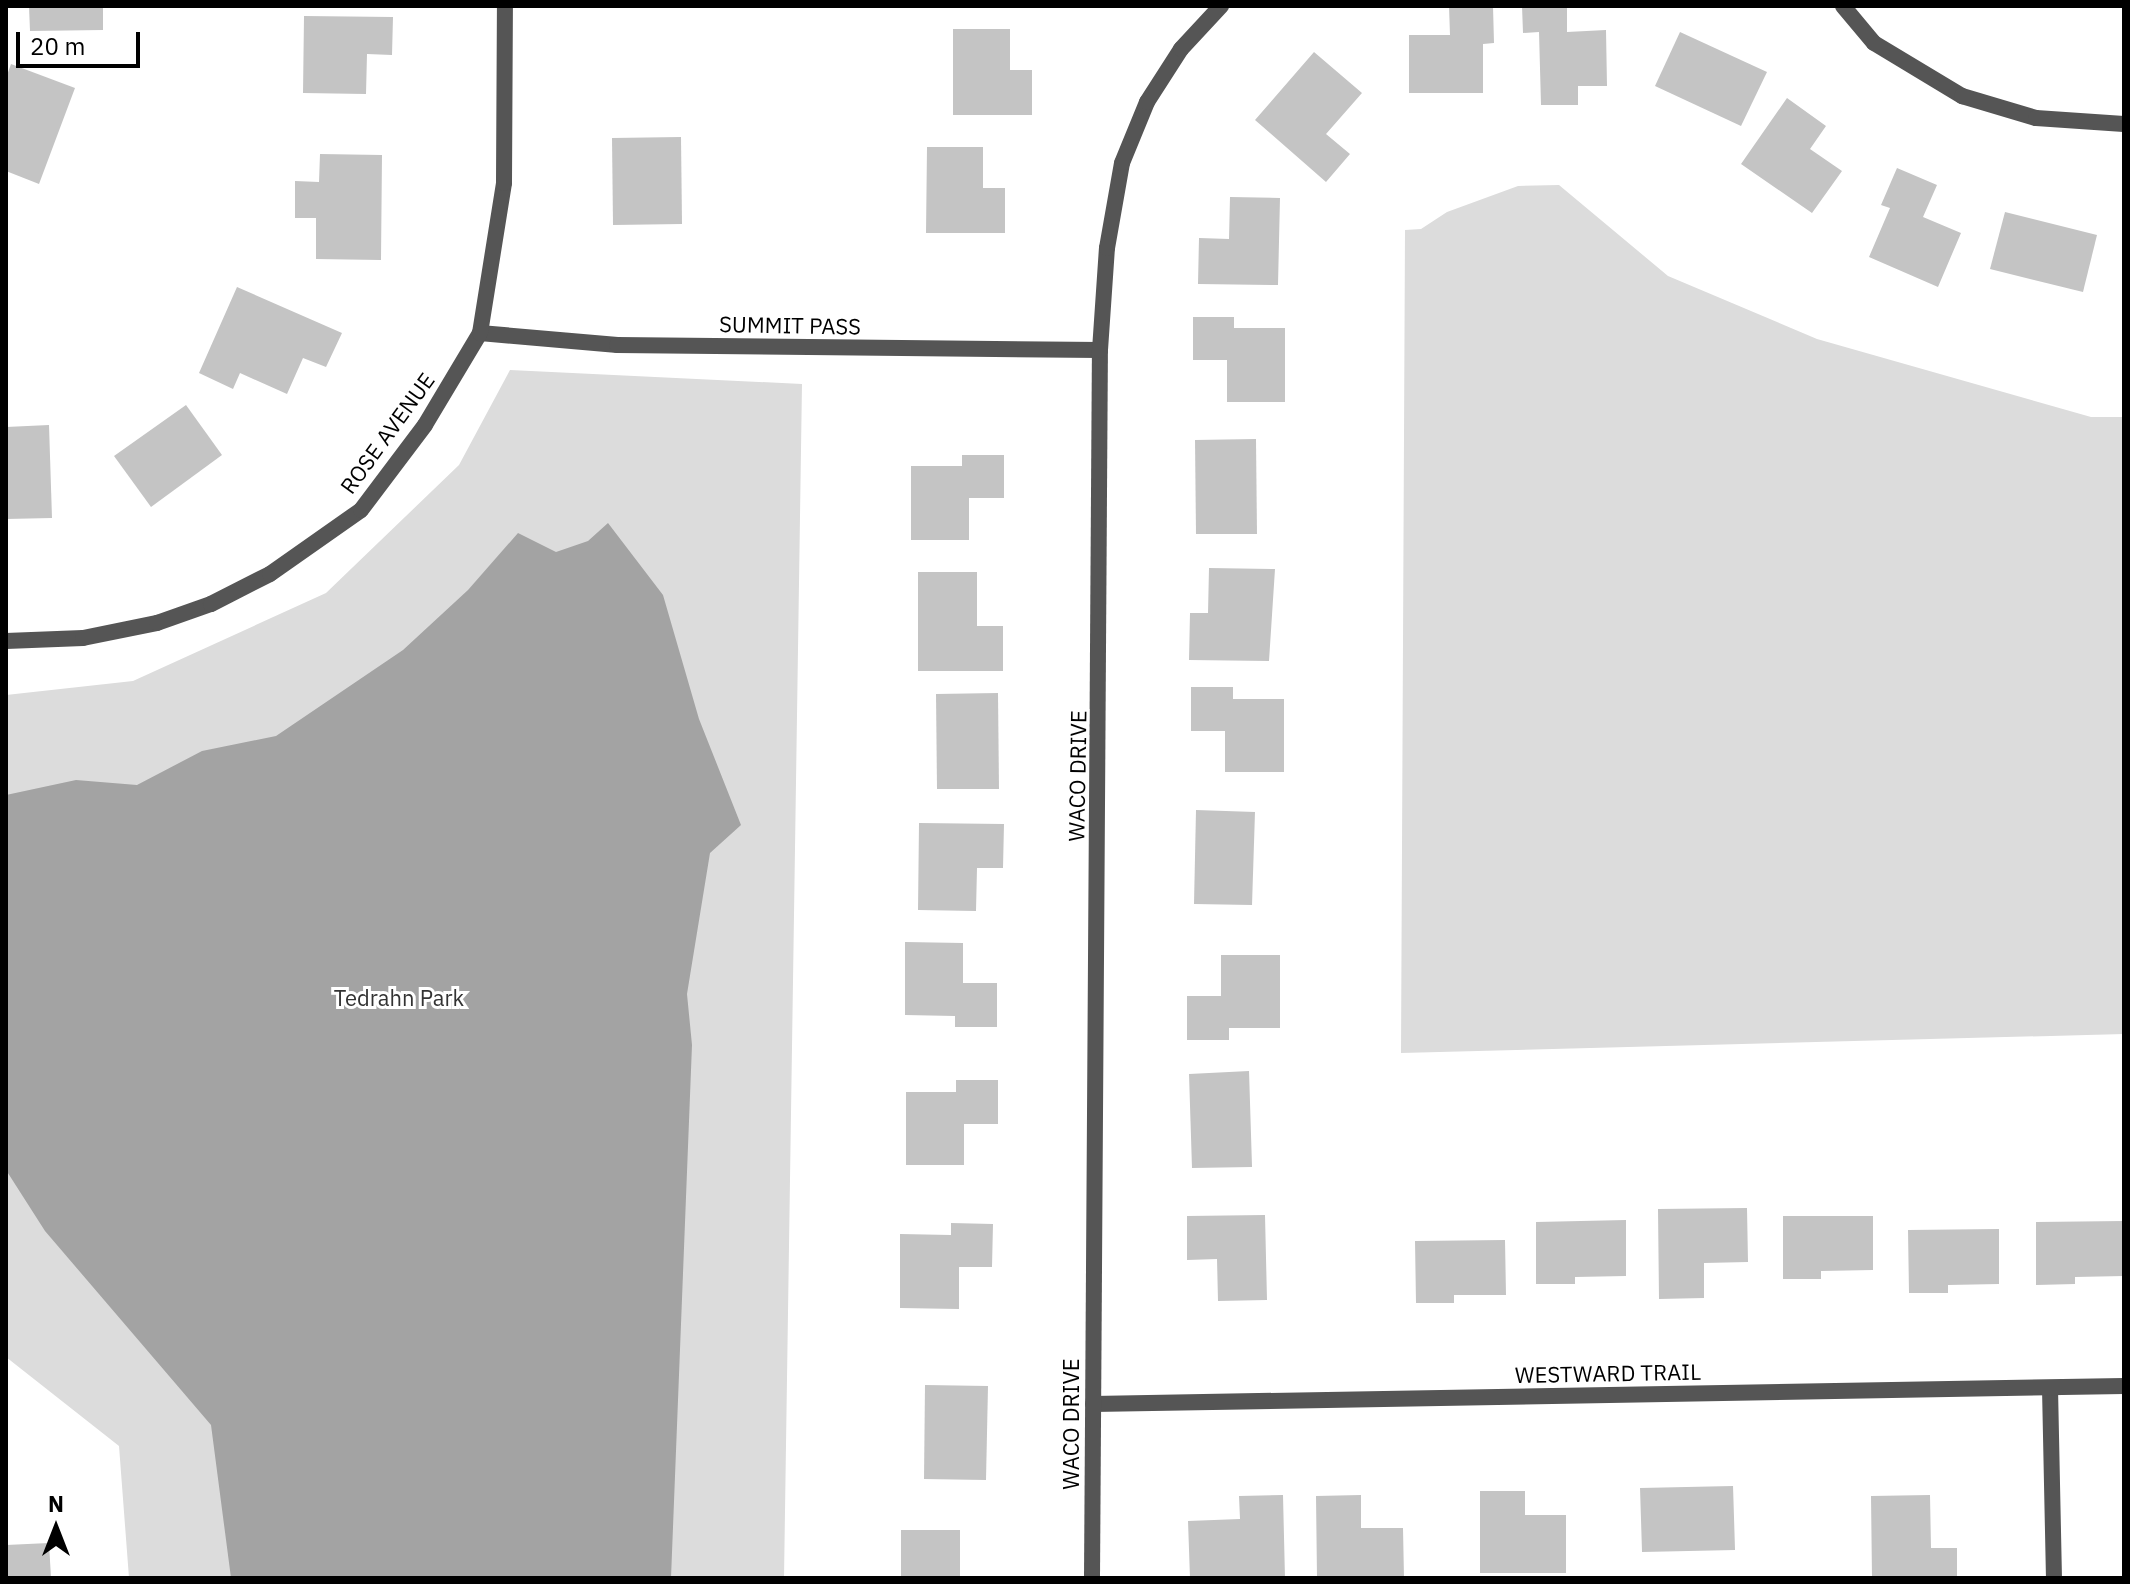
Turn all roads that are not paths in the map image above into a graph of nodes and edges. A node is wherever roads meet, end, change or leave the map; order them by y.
1 (505, 6) edge
2 (1220, 6) edge
3 (1843, 6) edge
4 (2124, 124) edge
5 (480, 333) junction
6 (1100, 350) junction
7 (6, 641) edge
8 (2124, 1386) edge
9 (2050, 1388) junction
10 (1093, 1404) junction
11 (1092, 1578) edge
12 (2054, 1578) edge

1 - 5 street, ROSE AVENUE
2 - 6 street, WACO DRIVE
3 - 4 street
5 - 6 street, SUMMIT PASS
5 - 7 street, ROSE AVENUE
6 - 10 street, WACO DRIVE
8 - 9 street, WESTWARD TRAIL
9 - 10 street, WESTWARD TRAIL
9 - 12 street
10 - 11 street, WACO DRIVE

